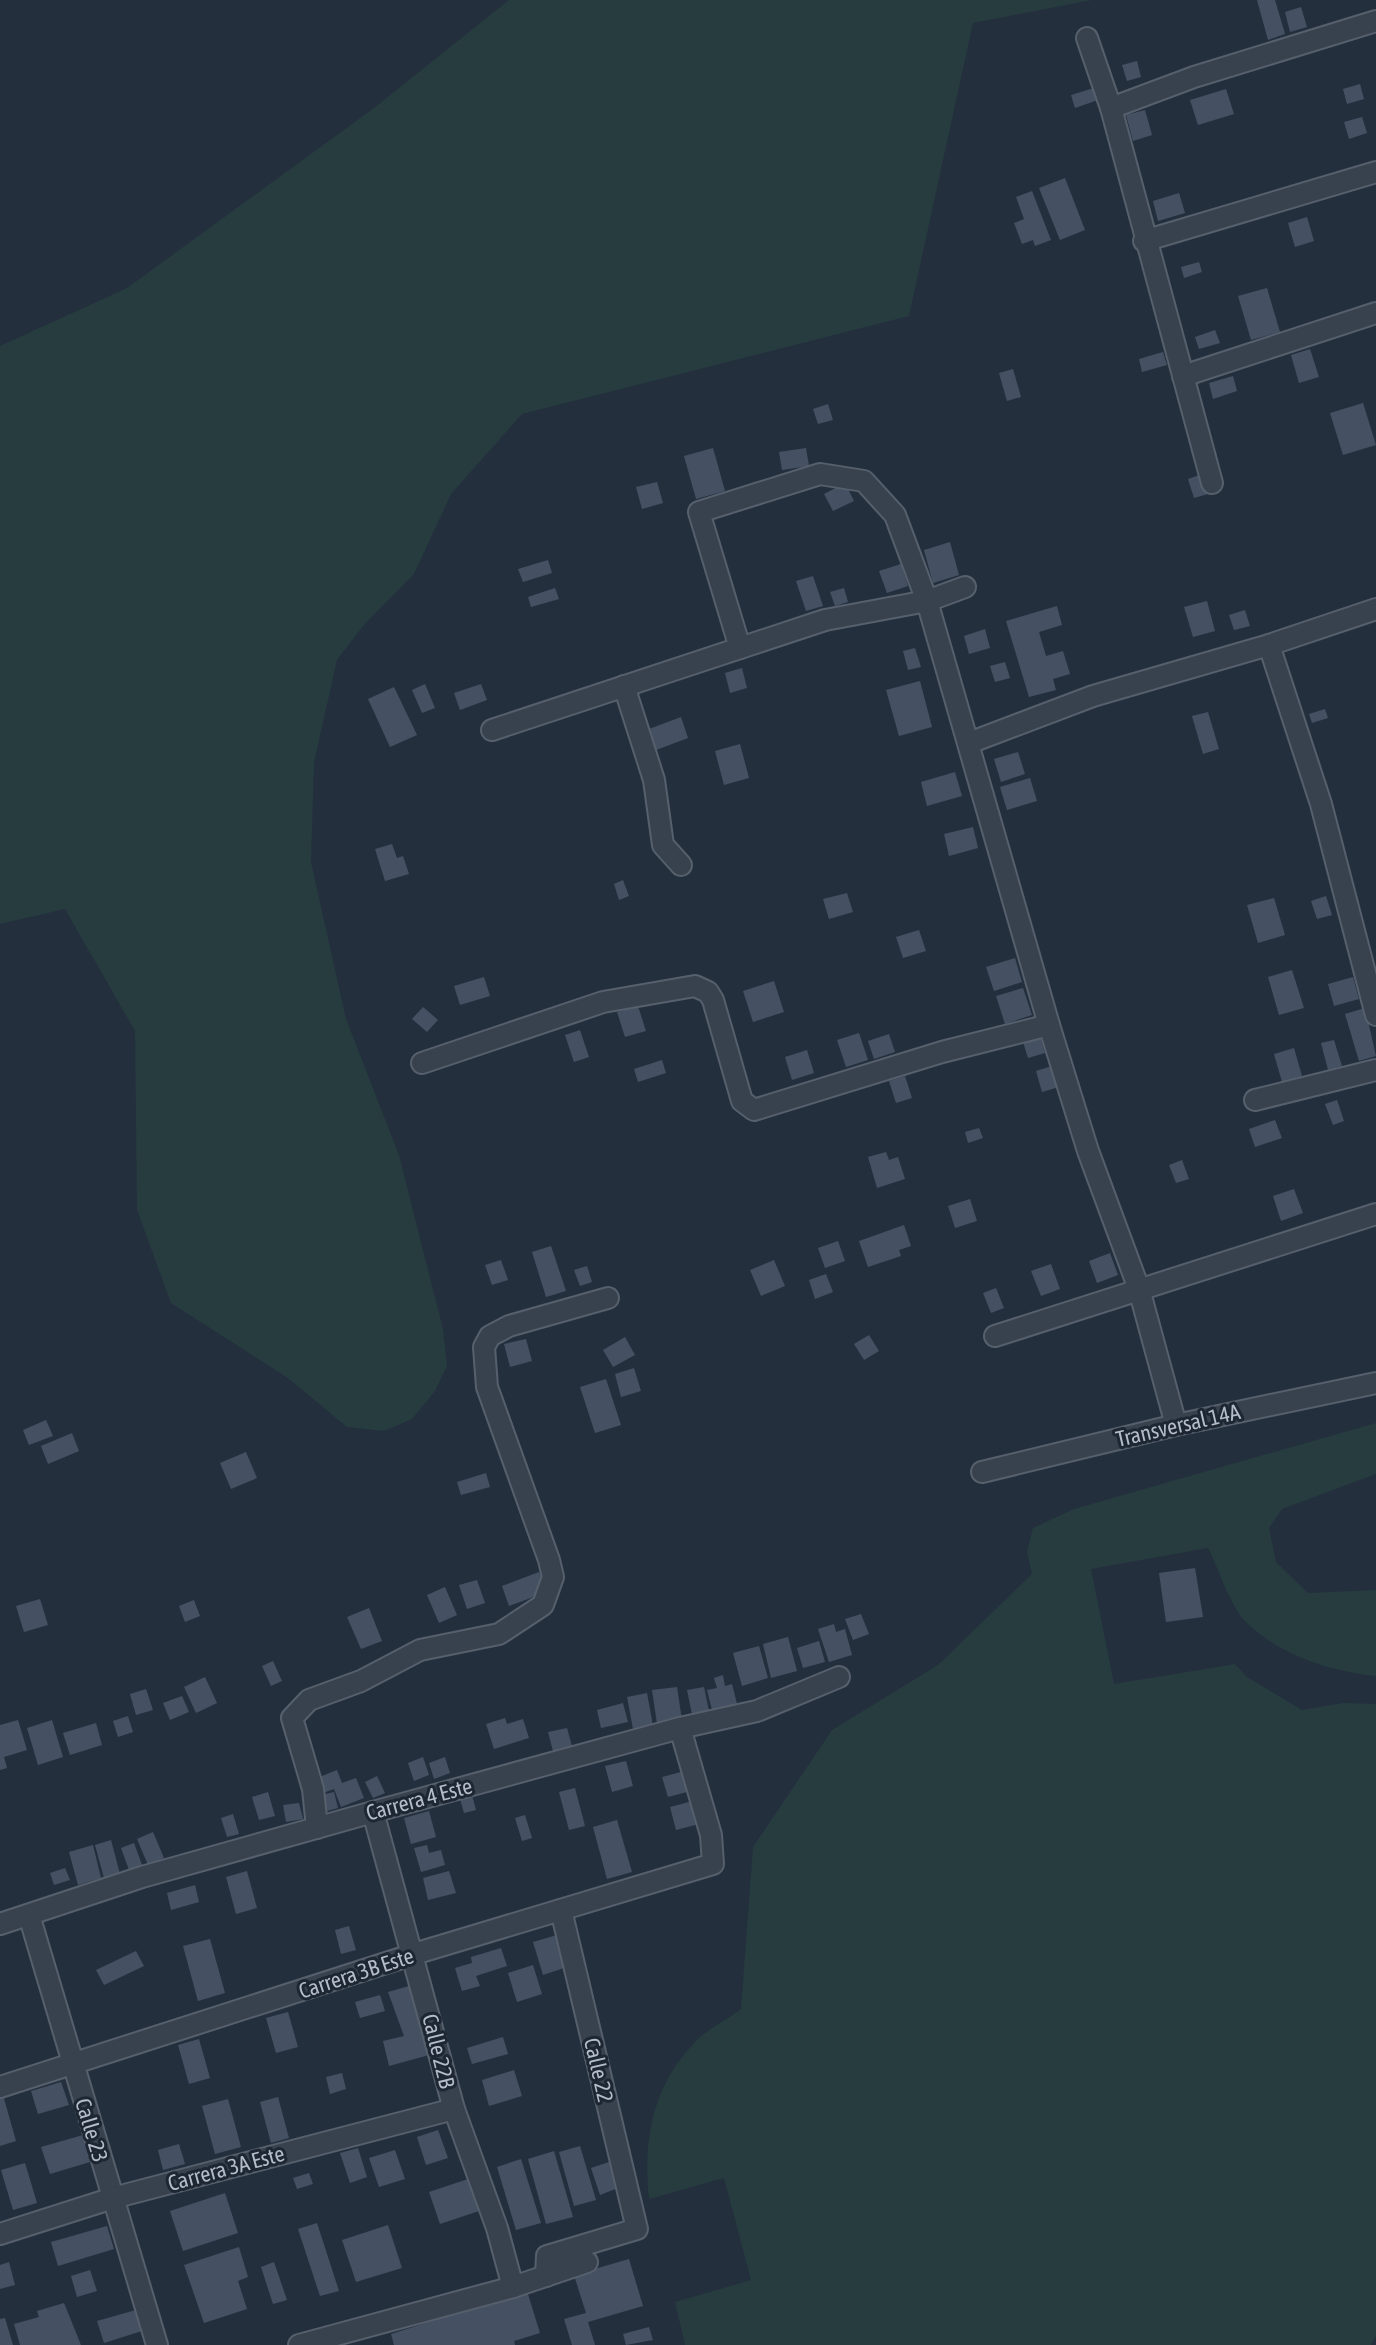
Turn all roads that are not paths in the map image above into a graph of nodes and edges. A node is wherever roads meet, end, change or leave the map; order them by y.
1 (1376, 21) edge
2 (1087, 38) dead end
3 (1111, 108) junction
4 (1376, 172) edge
5 (1144, 241) junction
6 (1376, 313) edge
7 (1183, 376) junction
8 (1212, 483) dead end
9 (965, 587) dead end
10 (927, 601) junction
11 (1376, 609) edge
12 (1269, 645) junction
13 (740, 648) junction
14 (624, 686) junction
15 (492, 730) dead end
16 (969, 743) junction
17 (681, 865) dead end
18 (1376, 1015) edge
19 (1049, 1025) junction
20 (422, 1063) dead end
21 (1376, 1070) edge
22 (1255, 1100) dead end
23 (1376, 1214) edge
24 (1139, 1289) junction
25 (608, 1298) dead end
26 (995, 1336) dead end
27 (1376, 1383) edge
28 (1176, 1425) junction
29 (982, 1472) dead end
30 (839, 1677) dead end
31 (680, 1728) junction
32 (373, 1812) junction
33 (317, 1828) junction
34 (561, 1910) junction
35 (29, 1915) junction
36 (0, 1924) edge
37 (414, 1954) junction
38 (73, 2066) junction
39 (0, 2087) edge
40 (454, 2109) junction
41 (113, 2198) junction
42 (0, 2234) edge
43 (587, 2262) dead end
44 (508, 2269) junction
45 (546, 2276) junction
46 (157, 2345) edge
47 (299, 2345) edge

1 - 3 street
2 - 3 street
3 - 5 street
4 - 5 street
5 - 7 street
6 - 7 street
7 - 8 street
9 - 10 street
10 - 13 street
10 - 13 street
10 - 16 street
11 - 12 street
12 - 16 street
12 - 18 street
13 - 14 street
14 - 15 street
14 - 17 street
16 - 19 street
19 - 20 street
19 - 24 street
21 - 22 street
23 - 24 street
24 - 26 street
24 - 28 street
25 - 33 street
27 - 28 street, Transversal 14A
28 - 29 street, Transversal 14A
30 - 31 street, Carrera 4 Este
31 - 32 street, Carrera 4 Este
31 - 34 street, Carrera 3B Este
32 - 33 street, Carrera 4 Este
32 - 37 street, Calle 22B
33 - 35 street, Carrera 4 Este
34 - 37 street, Carrera 3B Este
34 - 45 street, Calle 22
35 - 36 street, Carrera 4 Este
35 - 38 street, Calle 23
37 - 38 street, Carrera 3B Este
37 - 40 street, Calle 22B
38 - 39 street, Carrera 3B Este
38 - 41 street, Calle 23
40 - 41 street, Carrera 3A Este
40 - 44 street, Calle 22B
41 - 42 street, Carrera 3A Este
41 - 46 street, Calle 23
43 - 45 street
44 - 45 street
44 - 47 street

